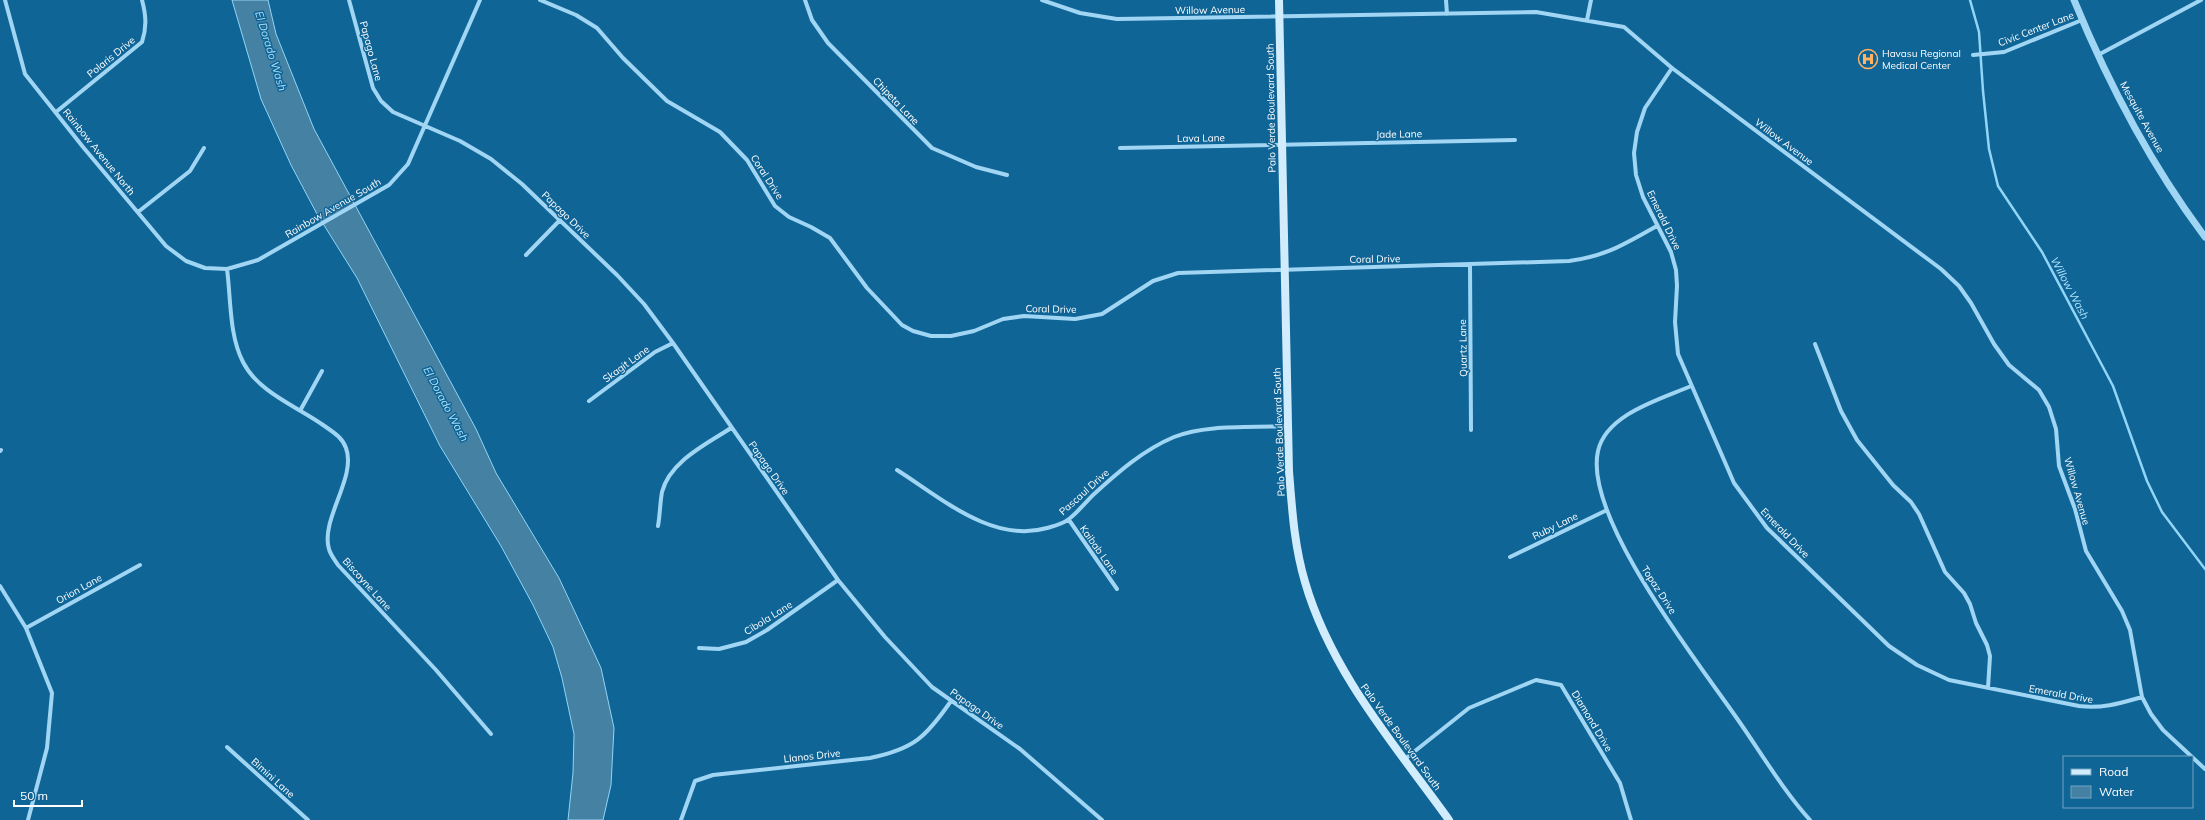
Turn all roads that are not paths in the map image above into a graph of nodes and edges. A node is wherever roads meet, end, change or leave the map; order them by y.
1 (5, 0) edge
2 (142, 0) edge
3 (349, 0) edge
4 (480, 0) edge
5 (540, 0) edge
6 (805, 0) edge
7 (1042, 0) edge
8 (1279, 0) edge
9 (1446, 0) edge
10 (1591, 0) edge
11 (2074, 0) edge
12 (2201, 0) edge
13 (1447, 14) junction
14 (1279, 17) junction
15 (1587, 20) junction
16 (2082, 20) junction
17 (1973, 55) dead end
18 (2098, 55) junction
19 (1672, 68) junction
20 (56, 112) junction
21 (426, 125) junction
22 (1515, 140) dead end
23 (1282, 145) junction
24 (204, 148) dead end
25 (1120, 148) dead end
26 (1007, 175) dead end
27 (138, 212) junction
28 (560, 220) junction
29 (1657, 226) junction
30 (2205, 237) edge
31 (526, 255) dead end
32 (1470, 265) junction
33 (227, 269) junction
34 (1285, 269) junction
35 (673, 343) junction
36 (1815, 344) dead end
37 (322, 371) dead end
38 (1691, 386) junction
39 (588, 401) dead end
40 (301, 409) junction
41 (1288, 426) junction
42 (731, 428) junction
43 (1472, 430) dead end
44 (897, 470) dead end
45 (1607, 510) junction
46 (1069, 520) junction
47 (658, 526) dead end
48 (1510, 556) dead end
49 (140, 565) dead end
50 (838, 580) junction
51 (0, 586) edge
52 (1117, 589) dead end
53 (26, 628) junction
54 (699, 648) dead end
55 (1988, 688) junction
56 (2142, 697) junction
57 (951, 701) junction
58 (492, 734) dead end
59 (227, 747) dead end
60 (2191, 756) edge
61 (2193, 758) edge
62 (1405, 759) junction
63 (2205, 769) edge
64 (28, 820) edge
65 (308, 820) edge
66 (681, 820) edge
67 (1102, 820) edge
68 (1449, 820) edge
69 (1631, 820) edge
70 (1810, 820) edge

1 - 20 street, Rainbow Avenue North
2 - 20 street, Polaris Drive
3 - 21 street, Papago Lane
4 - 21 street, Rainbow Avenue South
5 - 34 street, Coral Drive
6 - 26 street, Chipeta Lane
7 - 14 street, Willow Avenue
8 - 14 main road, Palo Verde Boulevard South
9 - 13 street
10 - 15 street
11 - 16 street, Mesquite Avenue
12 - 18 street
13 - 14 street, Willow Avenue
13 - 15 street, Willow Avenue
14 - 23 main road, Palo Verde Boulevard South
15 - 19 street, Willow Avenue
16 - 17 street, Civic Center Lane
16 - 18 street, Mesquite Avenue
18 - 30 street, Mesquite Avenue
19 - 29 street, Emerald Drive
19 - 56 street, Willow Avenue
20 - 27 street, Rainbow Avenue North
21 - 28 street, Papago Drive
21 - 33 street, Rainbow Avenue South
22 - 23 street, Jade Lane
23 - 25 street, Lava Lane
23 - 34 main road, Palo Verde Boulevard South
24 - 27 street
27 - 33 street, Rainbow Avenue North
28 - 31 street
28 - 35 street, Papago Drive
29 - 32 street, Coral Drive
29 - 38 street, Emerald Drive
32 - 34 street, Coral Drive
32 - 43 street, Quartz Lane
33 - 40 street, Biscayne Lane
34 - 41 main road, Palo Verde Boulevard South
35 - 39 street, Skagit Lane
35 - 42 street, Papago Drive
36 - 55 street
37 - 40 street
38 - 45 street, Topaz Drive
38 - 55 street, Emerald Drive
40 - 58 street, Biscayne Lane
41 - 46 street, Pascaul Drive
41 - 62 main road, Palo Verde Boulevard South
42 - 47 street
42 - 50 street, Papago Drive
44 - 46 street, Pascaul Drive
45 - 48 street, Ruby Lane
45 - 70 street, Topaz Drive
46 - 52 street, Kaibab Lane
49 - 53 street, Orion Lane
50 - 54 street, Cibola Lane
50 - 57 street, Papago Drive
51 - 53 street
53 - 64 street
55 - 56 street, Emerald Drive
56 - 60 street, Willow Avenue
57 - 66 street, Llanos Drive
57 - 67 street, Papago Drive
59 - 65 street, Bimini Lane
61 - 63 street, Willow Avenue
62 - 68 main road, Palo Verde Boulevard South
62 - 69 street, Diamond Drive

